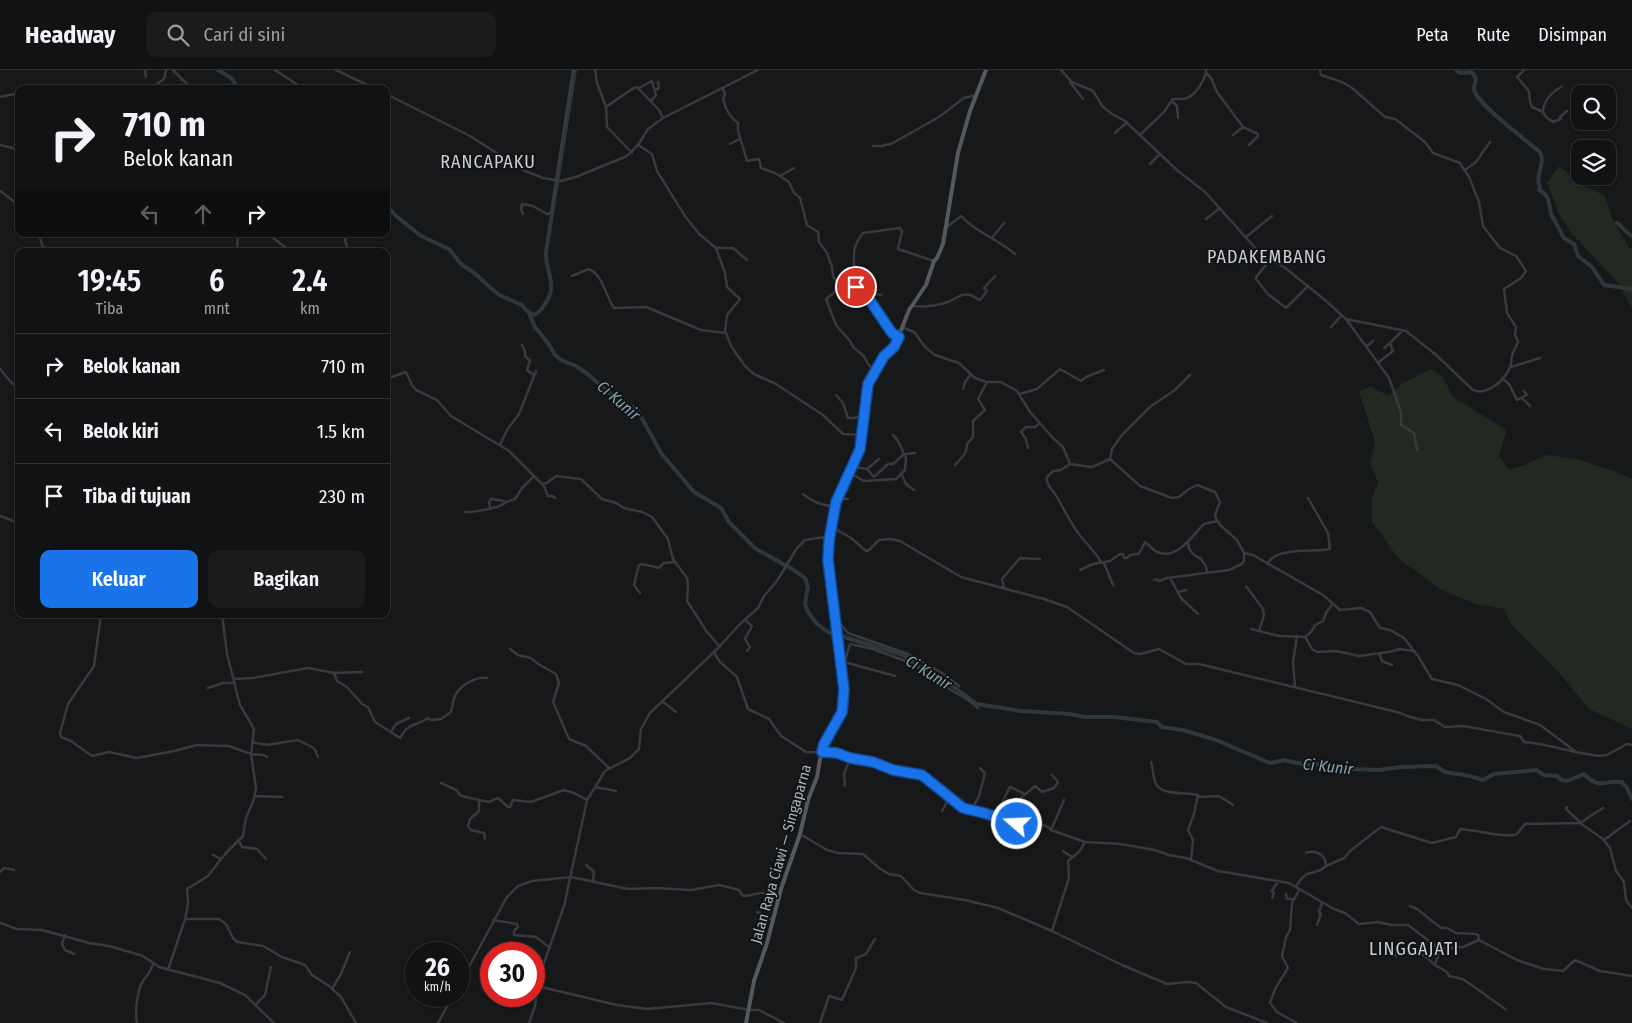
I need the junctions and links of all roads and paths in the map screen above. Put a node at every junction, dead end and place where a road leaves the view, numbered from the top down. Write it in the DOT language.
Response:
graph roads {
  1 [pos="145,70"];
  2 [pos="166,70"];
  3 [pos="173,70"];
  4 [pos="275,70"];
  5 [pos="336,70"];
  6 [pos="573,70"];
  7 [pos="595,70"];
  8 [pos="758,70"];
  9 [pos="986,70"];
  10 [pos="1061,70"];
  11 [pos="1320,70"];
  12 [pos="1524,70"];
  13 [pos="1206,71"];
  14 [pos="146,77"];
  15 [pos="1068,80"];
  16 [pos="658,82"];
  17 [pos="156,84"];
  18 [pos="188,85"];
  19 [pos="298,85"];
  20 [pos="368,85"];
  21 [pos="1561,87"];
  22 [pos="639,88"];
  23 [pos="723,89"];
  24 [pos="656,90"];
  25 [pos="14,94"];
  26 [pos="976,95"];
  27 [pos="390,96"];
  28 [pos="0,97"];
  29 [pos="1083,99"];
  30 [pos="650,101"];
  31 [pos="1172,101"];
  32 [pos="606,107"];
  33 [pos="1567,111"];
  34 [pos="1543,112"];
  35 [pos="662,118"];
  36 [pos="1178,118"];
  37 [pos="1127,122"];
  38 [pos="1243,126"];
  39 [pos="1115,133"];
  40 [pos="1140,134"];
  41 [pos="1233,135"];
  42 [pos="740,139"];
  43 [pos="1490,142"];
  44 [pos="730,144"];
  45 [pos="0,145"];
  46 [pos="638,145"];
  47 [pos="1249,145"];
  48 [pos="872,146"];
  49 [pos="15,150"];
  50 [pos="632,152"];
  51 [pos="1160,154"];
  52 [pos="1150,164"];
  53 [pos="794,168"];
  54 [pos="1464,170"];
  55 [pos="780,176"];
  56 [pos="557,181"];
  57 [pos="0,191"];
  58 [pos="15,202"];
  59 [pos="1220,208"];
  60 [pos="524,214"];
  61 [pos="1272,216"];
  62 [pos="1206,219"];
  63 [pos="1004,223"];
  64 [pos="947,227"];
  65 [pos="272,237"];
  66 [pos="1246,237"];
  67 [pos="992,238"];
  68 [pos="286,248"];
  69 [pos="716,248"];
  70 [pos="1015,254"];
  71 [pos="747,260"];
  72 [pos="1270,260"];
  73 [pos="934,261"];
  74 [pos="572,276"];
  75 [pos="995,276"];
  76 [pos="853,278"];
  77 [pos="836,282"];
  78 [pos="1308,286"];
  79 [pos="881,295"];
  80 [pos="869,299"];
  81 [pos="911,306"];
  82 [pos="1342,315"];
  83 [pos="1346,319"];
  84 [pos="1330,327"];
  85 [pos="902,328"];
  86 [pos="1403,330"];
  87 [pos="726,333"];
  88 [pos="899,337"];
  89 [pos="1373,341"];
  90 [pos="1390,343"];
  91 [pos="522,345"];
  92 [pos="1367,346"];
  93 [pos="1384,348"];
  94 [pos="1540,358"];
  95 [pos="1379,362"];
  96 [pos="1510,367"];
  97 [pos="0,369"];
  98 [pos="1104,370"];
  99 [pos="536,371"];
  100 [pos="875,371"];
  101 [pos="972,374"];
  102 [pos="534,375"];
  103 [pos="1190,375"];
  104 [pos="390,378"];
  105 [pos="1502,378"];
  106 [pos="987,382"];
  107 [pos="15,385"];
  108 [pos="964,389"];
  109 [pos="1524,391"];
  110 [pos="1020,394"];
  111 [pos="836,395"];
  112 [pos="1522,398"];
  113 [pos="1530,406"];
  114 [pos="864,415"];
  115 [pos="1040,423"];
  116 [pos="861,435"];
  117 [pos="893,435"];
  118 [pos="500,445"];
  119 [pos="1028,448"];
  120 [pos="1417,450"];
  121 [pos="915,453"];
  122 [pos="904,454"];
  123 [pos="879,459"];
  124 [pos="1110,459"];
  125 [pos="1070,464"];
  126 [pos="955,465"];
  127 [pos="853,467"];
  128 [pos="867,468"];
  129 [pos="850,474"];
  130 [pos="901,474"];
  131 [pos="534,476"];
  132 [pos="543,484"];
  133 [pos="914,490"];
  134 [pos="804,494"];
  135 [pos="555,498"];
  136 [pos="837,498"];
  137 [pos="1308,498"];
  138 [pos="848,499"];
  139 [pos="505,502"];
  140 [pos="835,506"];
  141 [pos="490,508"];
  142 [pos="465,512"];
  143 [pos="0,516"];
  144 [pos="1218,521"];
  145 [pos="15,522"];
  146 [pos="831,528"];
  147 [pos="1188,543"];
  148 [pos="1244,553"];
  149 [pos="1040,559"];
  150 [pos="674,562"];
  151 [pos="1102,563"];
  152 [pos="1267,564"];
  153 [pos="1080,570"];
  154 [pos="1207,573"];
  155 [pos="1170,578"];
  156 [pos="1154,580"];
  157 [pos="1114,585"];
  158 [pos="1246,586"];
  159 [pos="1004,588"];
  160 [pos="1186,590"];
  161 [pos="1178,592"];
  162 [pos="640,593"];
  163 [pos="1333,604"];
  164 [pos="1198,614"];
  165 [pos="100,618"];
  166 [pos="222,618"];
  167 [pos="745,620"];
  168 [pos="836,623"];
  169 [pos="1251,629"];
  170 [pos="1259,631"];
  171 [pos="1297,636"];
  172 [pos="1305,637"];
  173 [pos="720,647"];
  174 [pos="1411,647"];
  175 [pos="510,649"];
  176 [pos="1406,650"];
  177 [pos="747,651"];
  178 [pos="714,652"];
  179 [pos="1415,652"];
  180 [pos="1379,654"];
  181 [pos="842,663"];
  182 [pos="1392,665"];
  183 [pos="362,672"];
  184 [pos="334,673"];
  185 [pos="895,676"];
  186 [pos="487,678"];
  187 [pos="234,679"];
  188 [pos="235,683"];
  189 [pos="959,686"];
  190 [pos="1294,687"];
  191 [pos="208,688"];
  192 [pos="662,701"];
  193 [pos="978,708"];
  194 [pos="676,712"];
  195 [pos="409,718"];
  196 [pos="391,732"];
  197 [pos="252,742"];
  198 [pos="1632,745"];
  199 [pos="1575,751"];
  200 [pos="822,752"];
  201 [pos="251,754"];
  202 [pos="267,757"];
  203 [pos="318,757"];
  204 [pos="850,758"];
  205 [pos="1151,762"];
  206 [pos="609,768"];
  207 [pos="980,768"];
  208 [pos="1052,776"];
  209 [pos="441,783"];
  210 [pos="845,786"];
  211 [pos="595,787"];
  212 [pos="616,791"];
  213 [pos="1025,794"];
  214 [pos="255,796"];
  215 [pos="282,797"];
  216 [pos="1198,797"];
  217 [pos="949,798"];
  218 [pos="587,800"];
  219 [pos="1064,800"];
  220 [pos="480,801"];
  221 [pos="1233,805"];
  222 [pos="1567,807"];
  223 [pos="1604,808"];
  224 [pos="972,809"];
  225 [pos="942,811"];
  226 [pos="995,816"];
  227 [pos="1630,821"];
  228 [pos="1581,823"];
  229 [pos="1017,824"];
  230 [pos="1051,830"];
  231 [pos="800,834"];
  232 [pos="485,839"];
  233 [pos="1604,840"];
  234 [pos="239,841"];
  235 [pos="1085,842"];
  236 [pos="1063,851"];
  237 [pos="1306,853"];
  238 [pos="213,855"];
  239 [pos="1072,857"];
  240 [pos="221,859"];
  241 [pos="266,859"];
  242 [pos="1191,860"];
  243 [pos="586,865"];
  244 [pos="1326,866"];
  245 [pos="14,870"];
  246 [pos="0,872"];
  247 [pos="571,877"];
  248 [pos="1278,881"];
  249 [pos="592,882"];
  250 [pos="1296,886"];
  251 [pos="1299,889"];
  252 [pos="1286,894"];
  253 [pos="766,897"];
  254 [pos="1272,898"];
  255 [pos="1293,899"];
  256 [pos="1322,903"];
  257 [pos="1410,906"];
  258 [pos="1632,908"];
  259 [pos="757,912"];
  260 [pos="185,919"];
  261 [pos="493,920"];
  262 [pos="774,920"];
  263 [pos="0,923"];
  264 [pos="1317,925"];
  265 [pos="1052,931"];
  266 [pos="65,935"];
  267 [pos="875,939"];
  268 [pos="1479,940"];
  269 [pos="550,948"];
  270 [pos="1440,949"];
  271 [pos="1385,950"];
  272 [pos="350,952"];
  273 [pos="74,954"];
  274 [pos="545,963"];
  275 [pos="153,964"];
  276 [pos="470,964"];
  277 [pos="1435,965"];
  278 [pos="271,967"];
  279 [pos="168,970"];
  280 [pos="1632,976"];
  281 [pos="545,988"];
  282 [pos="332,989"];
  283 [pos="255,1005"];
  284 [pos="447,1007"];
  285 [pos="535,1007"];
  286 [pos="1505,1009"];
  287 [pos="749,1010"];
  288 [pos="137,1023"];
  289 [pos="274,1023"];
  290 [pos="356,1023"];
  291 [pos="438,1023"];
  292 [pos="529,1023"];
  293 [pos="746,1023"];
  294 [pos="784,1023"];
  295 [pos="820,1023"];
  296 [pos="1267,1023"];
  297 [pos="1297,1023"];
  1 -- 14 [label="street"];
  2 -- 17 [label="street"];
  3 -- 18 [label="street"];
  4 -- 19 [label="street"];
  5 -- 20 [label="street"];
  6 -- 56 [label="street"];
  7 -- 32 [label="street"];
  8 -- 23 [label="street"];
  9 -- 26 [label="main road, Jalan Raya Ciawi — Singaparna"];
  10 -- 15 [label="street"];
  11 -- 54 [label="street"];
  12 -- 34 [label="street"];
  13 -- 31 [label="street"];
  13 -- 38 [label="street"];
  15 -- 29 [label="street"];
  15 -- 37 [label="street"];
  16 -- 24 [label="street"];
  21 -- 34 [label="street"];
  22 -- 24 [label="street"];
  22 -- 30 [label="street"];
  22 -- 32 [label="street"];
  23 -- 35 [label="street"];
  23 -- 42 [label="street"];
  24 -- 30 [label="street"];
  25 -- 28 [label="street"];
  26 -- 48 [label="street"];
  26 -- 64 [label="main road, Jalan Raya Ciawi — Singaparna"];
  27 -- 56 [label="street"];
  30 -- 35 [label="street"];
  31 -- 36 [label="street"];
  31 -- 40 [label="street"];
  32 -- 50 [label="street"];
  33 -- 34 [label="street"];
  35 -- 46 [label="street"];
  37 -- 39 [label="street"];
  37 -- 40 [label="street"];
  38 -- 41 [label="street"];
  38 -- 47 [label="street"];
  40 -- 51 [label="street"];
  42 -- 44 [label="street"];
  42 -- 55 [label="street"];
  43 -- 54 [label="street"];
  45 -- 49 [label="street"];
  46 -- 50 [label="street"];
  46 -- 69 [label="street"];
  50 -- 56 [label="street"];
  51 -- 52 [label="street"];
  51 -- 59 [label="street"];
  53 -- 55 [label="street"];
  54 -- 96 [label="street"];
  55 -- 77 [label="street"];
  56 -- 60 [label="street"];
  57 -- 58 [label="street"];
  59 -- 62 [label="street"];
  59 -- 66 [label="street"];
  61 -- 66 [label="street"];
  63 -- 67 [label="street"];
  64 -- 67 [label="street"];
  64 -- 73 [label="main road, Jalan Raya Ciawi — Singaparna"];
  65 -- 68 [label="street"];
  66 -- 72 [label="street"];
  67 -- 70 [label="street"];
  69 -- 71 [label="street"];
  69 -- 87 [label="street"];
  72 -- 78 [label="street"];
  72 -- 78 [label="street"];
  73 -- 76 [label="street"];
  73 -- 81 [label="main road, Jalan Raya Ciawi — Singaparna"];
  74 -- 87 [label="street"];
  75 -- 81 [label="street"];
  76 -- 77 [label="street"];
  76 -- 80 [label="street"];
  77 -- 100 [label="street"];
  78 -- 82 [label="street"];
  79 -- 80 [label="street"];
  80 -- 88 [label="street"];
  81 -- 85 [label="main road, Jalan Raya Ciawi — Singaparna"];
  82 -- 83 [label="street"];
  82 -- 84 [label="street"];
  83 -- 86 [label="street"];
  83 -- 92 [label="street"];
  85 -- 88 [label="main road, Jalan Raya Ciawi — Singaparna"];
  85 -- 101 [label="street"];
  86 -- 90 [label="street"];
  86 -- 105 [label="street"];
  87 -- 116 [label="street"];
  88 -- 100 [label="main road, Jalan Raya Ciawi — Singaparna"];
  89 -- 92 [label="street"];
  90 -- 93 [label="street"];
  90 -- 95 [label="street"];
  91 -- 102 [label="street"];
  92 -- 95 [label="street"];
  94 -- 96 [label="street"];
  95 -- 120 [label="street"];
  96 -- 105 [label="street"];
  97 -- 107 [label="street"];
  98 -- 110 [label="street"];
  99 -- 102 [label="street"];
  100 -- 114 [label="main road, Jalan Raya Ciawi — Singaparna"];
  101 -- 106 [label="street"];
  101 -- 108 [label="street"];
  102 -- 118 [label="street"];
  103 -- 124 [label="street"];
  104 -- 118 [label="street"];
  105 -- 112 [label="street"];
  106 -- 110 [label="street"];
  106 -- 126 [label="street"];
  109 -- 112 [label="street"];
  110 -- 115 [label="street"];
  111 -- 114 [label="street"];
  112 -- 113 [label="street"];
  114 -- 116 [label="main road, Jalan Raya Ciawi — Singaparna"];
  115 -- 119 [label="street"];
  115 -- 125 [label="street"];
  116 -- 127 [label="main road, Jalan Raya Ciawi — Singaparna"];
  117 -- 122 [label="street"];
  118 -- 131 [label="street"];
  121 -- 122 [label="street"];
  122 -- 128 [label="street"];
  122 -- 130 [label="street"];
  123 -- 128 [label="street"];
  124 -- 125 [label="street"];
  124 -- 144 [label="street"];
  125 -- 151 [label="street"];
  127 -- 128 [label="street"];
  127 -- 129 [label="main road, Jalan Raya Ciawi — Singaparna"];
  129 -- 130 [label="street"];
  129 -- 136 [label="main road, Jalan Raya Ciawi — Singaparna"];
  130 -- 133 [label="street"];
  131 -- 132 [label="street"];
  131 -- 139 [label="street"];
  132 -- 135 [label="street"];
  132 -- 150 [label="street"];
  134 -- 140 [label="street"];
  136 -- 138 [label="street"];
  136 -- 140 [label="main road, Jalan Raya Ciawi — Singaparna"];
  137 -- 152 [label="street"];
  139 -- 141 [label="street"];
  139 -- 141 [label="street"];
  140 -- 146 [label="main road, Jalan Raya Ciawi — Singaparna"];
  141 -- 142 [label="street"];
  143 -- 145 [label="street"];
  144 -- 147 [label="street"];
  144 -- 148 [label="street"];
  146 -- 159 [label="street"];
  146 -- 167 [label="street"];
  146 -- 168 [label="main road, Jalan Raya Ciawi — Singaparna"];
  147 -- 151 [label="street"];
  147 -- 154 [label="street"];
  148 -- 152 [label="street"];
  148 -- 154 [label="street"];
  149 -- 159 [label="street"];
  150 -- 162 [label="street"];
  150 -- 173 [label="street"];
  151 -- 153 [label="street"];
  151 -- 157 [label="street"];
  152 -- 163 [label="street"];
  154 -- 155 [label="street"];
  155 -- 156 [label="street"];
  155 -- 161 [label="street"];
  158 -- 170 [label="street"];
  159 -- 190 [label="street"];
  160 -- 161 [label="street"];
  161 -- 164 [label="street"];
  163 -- 172 [label="street"];
  163 -- 174 [label="street"];
  165 -- 201 [label="street"];
  166 -- 187 [label="street"];
  167 -- 173 [label="street"];
  167 -- 177 [label="street"];
  168 -- 181 [label="main road, Jalan Raya Ciawi — Singaparna"];
  168 -- 189 [label="street"];
  169 -- 170 [label="street"];
  170 -- 171 [label="street"];
  171 -- 172 [label="street"];
  171 -- 190 [label="street"];
  172 -- 180 [label="street"];
  173 -- 178 [label="street"];
  174 -- 176 [label="street"];
  174 -- 179 [label="street"];
  175 -- 206 [label="street"];
  176 -- 179 [label="street"];
  176 -- 180 [label="street"];
  178 -- 192 [label="street"];
  178 -- 200 [label="street"];
  179 -- 199 [label="street"];
  180 -- 182 [label="street"];
  181 -- 185 [label="street"];
  181 -- 193 [label="street"];
  181 -- 200 [label="main road, Jalan Raya Ciawi — Singaparna"];
  183 -- 184 [label="street"];
  184 -- 187 [label="street"];
  184 -- 196 [label="street"];
  186 -- 196 [label="street"];
  187 -- 188 [label="street"];
  188 -- 191 [label="street"];
  188 -- 197 [label="street"];
  190 -- 199 [label="street"];
  192 -- 194 [label="street"];
  192 -- 206 [label="street"];
  195 -- 196 [label="street"];
  197 -- 201 [label="street"];
  197 -- 203 [label="street"];
  198 -- 199 [label="street"];
  200 -- 204 [label="street"];
  200 -- 231 [label="main road, Jalan Raya Ciawi — Singaparna"];
  201 -- 202 [label="street"];
  201 -- 214 [label="street"];
  204 -- 210 [label="street"];
  204 -- 217 [label="street"];
  205 -- 216 [label="street"];
  206 -- 211 [label="street"];
  207 -- 224 [label="street"];
  208 -- 213 [label="street"];
  209 -- 220 [label="street"];
  211 -- 212 [label="street"];
  211 -- 218 [label="street"];
  213 -- 226 [label="street"];
  213 -- 229 [label="street"];
  214 -- 215 [label="street"];
  214 -- 234 [label="street"];
  216 -- 221 [label="street"];
  216 -- 242 [label="street"];
  217 -- 224 [label="street"];
  217 -- 225 [label="street"];
  218 -- 220 [label="street"];
  218 -- 247 [label="street"];
  219 -- 230 [label="street"];
  220 -- 232 [label="street"];
  222 -- 228 [label="street"];
  223 -- 228 [label="street"];
  224 -- 226 [label="street"];
  226 -- 229 [label="street"];
  227 -- 233 [label="street"];
  228 -- 233 [label="street"];
  228 -- 244 [label="street"];
  229 -- 230 [label="street"];
  230 -- 235 [label="street"];
  231 -- 262 [label="main road, Jalan Raya Ciawi — Singaparna"];
  231 -- 265 [label="street"];
  233 -- 258 [label="street"];
  234 -- 240 [label="street"];
  234 -- 241 [label="street"];
  235 -- 239 [label="street"];
  235 -- 242 [label="street"];
  236 -- 239 [label="street"];
  237 -- 244 [label="street"];
  238 -- 240 [label="street"];
  239 -- 265 [label="street"];
  240 -- 260 [label="street"];
  242 -- 248 [label="street"];
  243 -- 249 [label="street"];
  244 -- 250 [label="street"];
  245 -- 246 [label="street"];
  247 -- 249 [label="street"];
  247 -- 261 [label="street"];
  247 -- 269 [label="street"];
  248 -- 250 [label="street"];
  248 -- 254 [label="street"];
  249 -- 253 [label="street"];
  250 -- 251 [label="street"];
  251 -- 255 [label="street"];
  251 -- 256 [label="street"];
  252 -- 255 [label="street"];
  255 -- 297 [label="street"];
  256 -- 264 [label="street"];
  256 -- 270 [label="street"];
  257 -- 268 [label="street"];
  259 -- 262 [label="street"];
  260 -- 279 [label="street"];
  260 -- 282 [label="street"];
  261 -- 269 [label="street"];
  261 -- 276 [label="street"];
  262 -- 287 [label="main road, Jalan Raya Ciawi — Singaparna"];
  263 -- 266 [label="street"];
  265 -- 296 [label="street"];
  266 -- 273 [label="street"];
  266 -- 275 [label="street"];
  267 -- 295 [label="street"];
  268 -- 270 [label="street"];
  268 -- 280 [label="street"];
  269 -- 274 [label="street"];
  270 -- 277 [label="street"];
  271 -- 277 [label="street"];
  272 -- 282 [label="street"];
  275 -- 279 [label="street"];
  275 -- 288 [label="street"];
  277 -- 286 [label="street"];
  278 -- 283 [label="street"];
  279 -- 283 [label="street"];
  281 -- 287 [label="street"];
  282 -- 290 [label="street"];
  283 -- 289 [label="street"];
  284 -- 291 [label="street"];
  285 -- 292 [label="street"];
  287 -- 293 [label="main road, Jalan Raya Ciawi — Singaparna"];
  287 -- 294 [label="street"];
}
